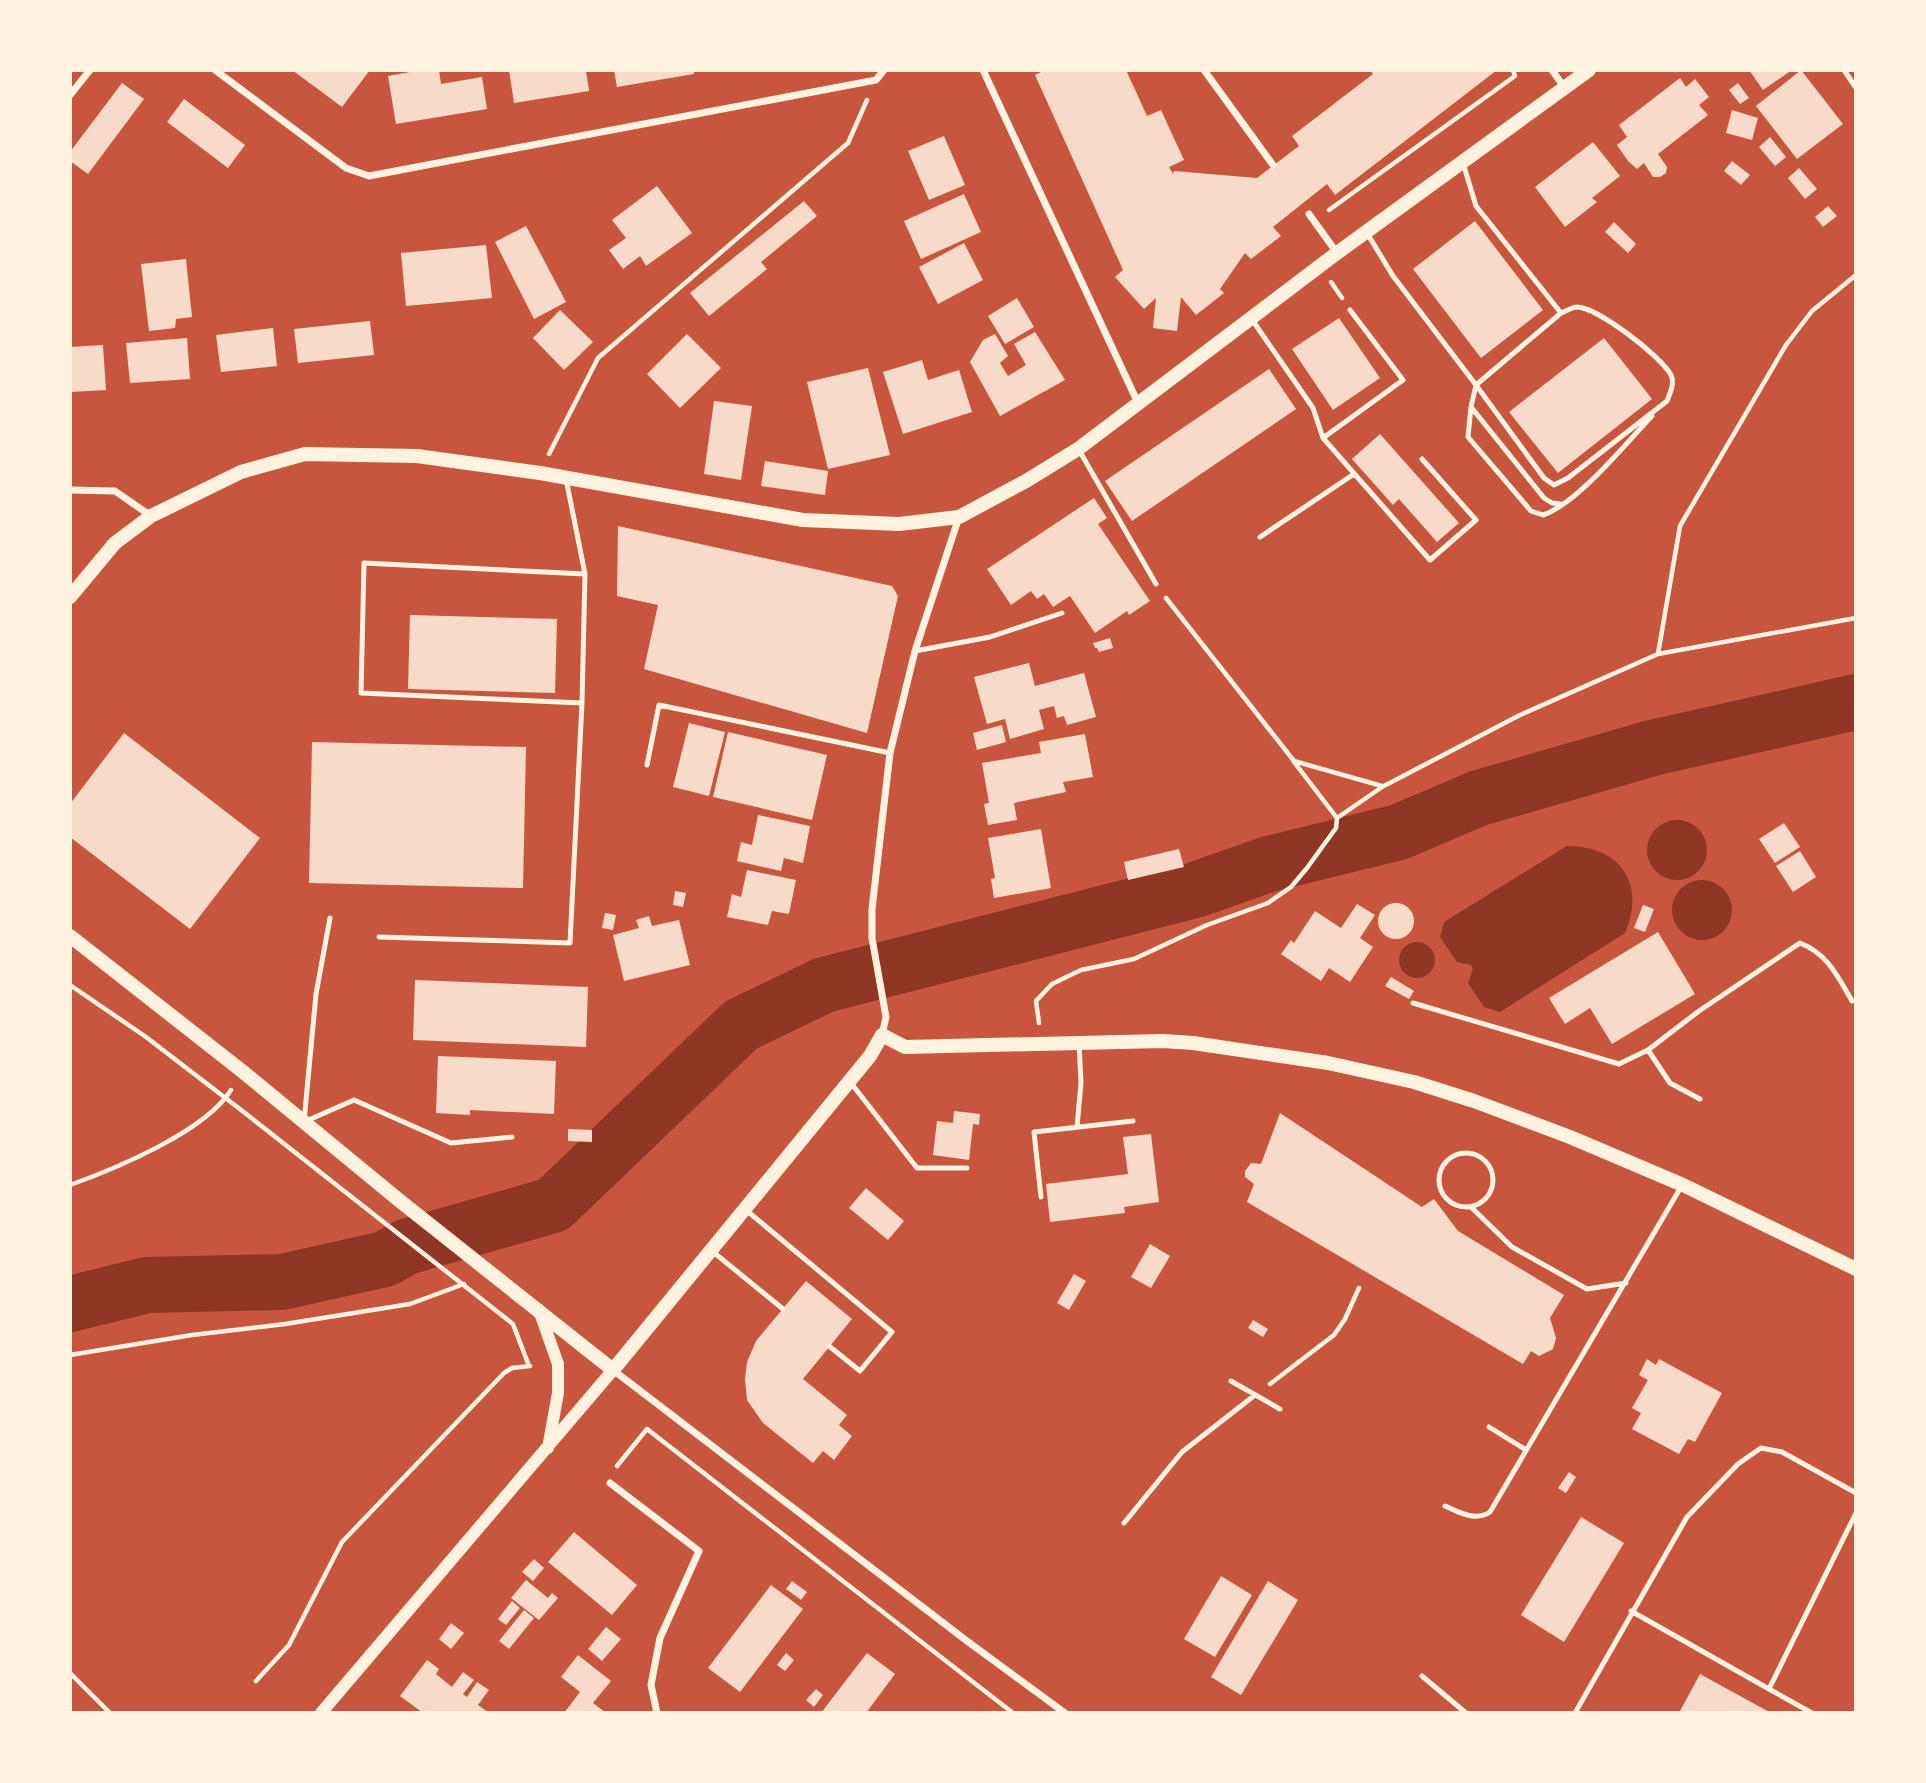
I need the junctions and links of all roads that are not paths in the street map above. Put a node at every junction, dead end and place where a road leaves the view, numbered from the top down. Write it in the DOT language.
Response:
graph roads {
  1 [pos="90,70"];
  2 [pos="215,70"];
  3 [pos="884,70"];
  4 [pos="983,70"];
  5 [pos="1204,70"];
  6 [pos="1552,70"];
  7 [pos="1589,70"];
  8 [pos="1844,70"];
  9 [pos="1564,87"];
  10 [pos="1856,88"];
  11 [pos="70,95"];
  12 [pos="1462,160"];
  13 [pos="1273,165"];
  14 [pos="1312,217"];
  15 [pos="1366,232"];
  16 [pos="1337,253"];
  17 [pos="1350,310"];
  18 [pos="1561,313"];
  19 [pos="1251,318"];
  20 [pos="1476,385"];
  21 [pos="1667,401"];
  22 [pos="1138,403"];
  23 [pos="1471,407"];
  24 [pos="1323,438"];
  25 [pos="1078,449"];
  26 [pos="1422,459"];
  27 [pos="1354,474"];
  28 [pos="566,479"];
  29 [pos="70,490"];
  30 [pos="1563,505"];
  31 [pos="152,516"];
  32 [pos="959,517"];
  33 [pos="1260,537"];
  34 [pos="585,575"];
  35 [pos="1156,584"];
  36 [pos="70,597"];
  37 [pos="1062,613"];
  38 [pos="915,650"];
  39 [pos="582,702"];
  40 [pos="890,753"];
  41 [pos="647,765"];
  42 [pos="330,918"];
  43 [pos="70,936"];
  44 [pos="379,937"];
  45 [pos="1852,1001"];
  46 [pos="1413,1003"];
  47 [pos="882,1035"];
  48 [pos="1079,1043"];
  49 [pos="1648,1050"];
  50 [pos="849,1081"];
  51 [pos="1700,1098"];
  52 [pos="1133,1121"];
  53 [pos="303,1122"];
  54 [pos="1077,1127"];
  55 [pos="512,1137"];
  56 [pos="967,1168"];
  57 [pos="1683,1185"];
  58 [pos="1041,1197"];
  59 [pos="1471,1207"];
  60 [pos="745,1209"];
  61 [pos="712,1250"];
  62 [pos="1856,1269"];
  63 [pos="1626,1283"];
  64 [pos="538,1309"];
  65 [pos="783,1309"];
  66 [pos="830,1346"];
  67 [pos="613,1370"];
  68 [pos="1231,1381"];
  69 [pos="1255,1395"];
  70 [pos="1280,1409"];
  71 [pos="1489,1427"];
  72 [pos="548,1448"];
  73 [pos="1525,1450"];
  74 [pos="610,1483"];
  75 [pos="1856,1493"];
  76 [pos="1445,1506"];
  77 [pos="1856,1513"];
  78 [pos="1124,1523"];
  79 [pos="1631,1611"];
  80 [pos="1422,1676"];
  81 [pos="1769,1689"];
  82 [pos="321,1713"];
  83 [pos="657,1713"];
  84 [pos="1065,1713"];
  85 [pos="1466,1713"];
  86 [pos="1575,1713"];
  87 [pos="1812,1713"];
  1 -- 11 [label="street"];
  2 -- 3 [label="street"];
  4 -- 22 [label="street"];
  5 -- 13 [label="street"];
  6 -- 9 [label="street"];
  7 -- 9 [label="main road"];
  8 -- 10 [label="lane"];
  9 -- 12 [label="main road"];
  12 -- 15 [label="main road"];
  12 -- 18 [label="lane"];
  14 -- 16 [label="street"];
  15 -- 16 [label="main road"];
  15 -- 20 [label="lane"];
  16 -- 19 [label="main road"];
  17 -- 24 [label="lane"];
  18 -- 20 [label="lane"];
  18 -- 21 [label="lane"];
  19 -- 22 [label="main road"];
  19 -- 24 [label="lane"];
  20 -- 21 [label="lane"];
  20 -- 23 [label="lane"];
  21 -- 30 [label="lane"];
  22 -- 25 [label="main road"];
  23 -- 30 [label="lane"];
  23 -- 30 [label="lane"];
  24 -- 27 [label="lane"];
  25 -- 32 [label="main road"];
  25 -- 35 [label="lane"];
  26 -- 27 [label="lane"];
  27 -- 33 [label="lane"];
  28 -- 31 [label="main road"];
  28 -- 32 [label="main road"];
  28 -- 34 [label="lane"];
  29 -- 31 [label="street"];
  31 -- 36 [label="main road"];
  32 -- 38 [label="street"];
  34 -- 39 [label="lane"];
  34 -- 39 [label="lane"];
  37 -- 38 [label="lane"];
  38 -- 40 [label="street"];
  39 -- 44 [label="lane"];
  40 -- 41 [label="lane"];
  40 -- 47 [label="street"];
  42 -- 53 [label="lane"];
  43 -- 53 [label="main road"];
  45 -- 49 [label="lane"];
  46 -- 49 [label="lane"];
  47 -- 48 [label="main road"];
  47 -- 50 [label="main road"];
  48 -- 54 [label="lane"];
  48 -- 57 [label="main road"];
  49 -- 51 [label="lane"];
  50 -- 56 [label="lane"];
  50 -- 60 [label="main road"];
  52 -- 54 [label="lane"];
  53 -- 55 [label="lane"];
  53 -- 64 [label="main road"];
  54 -- 58 [label="lane"];
  57 -- 62 [label="main road"];
  57 -- 63 [label="lane"];
  59 -- 59 [label="lane"];
  59 -- 63 [label="lane"];
  60 -- 61 [label="main road"];
  60 -- 66 [label="lane"];
  61 -- 65 [label="lane"];
  61 -- 67 [label="main road"];
  63 -- 73 [label="lane"];
  64 -- 67 [label="main road"];
  64 -- 72 [label="street"];
  67 -- 72 [label="street"];
  67 -- 84 [label="street"];
  68 -- 69 [label="lane"];
  69 -- 70 [label="lane"];
  69 -- 78 [label="lane"];
  71 -- 73 [label="lane"];
  72 -- 82 [label="street"];
  73 -- 76 [label="lane"];
  74 -- 83 [label="street"];
  75 -- 79 [label="lane"];
  77 -- 81 [label="lane"];
  79 -- 81 [label="lane"];
  79 -- 86 [label="lane"];
  80 -- 85 [label="lane"];
  81 -- 87 [label="lane"];
}
